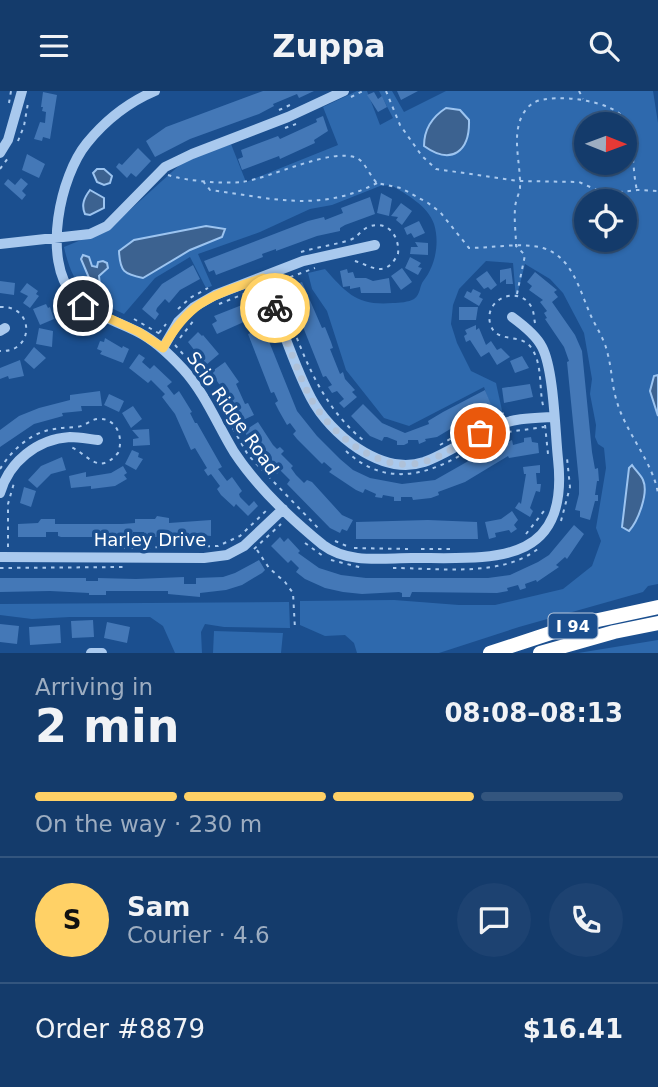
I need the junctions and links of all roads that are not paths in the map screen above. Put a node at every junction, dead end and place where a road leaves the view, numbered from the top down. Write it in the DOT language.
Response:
graph roads {
  1 [pos="22,91"];
  2 [pos="155,91"];
  3 [pos="344,95"];
  4 [pos="0,153"];
  5 [pos="56,238"];
  6 [pos="0,244"];
  7 [pos="375,245"];
  8 [pos="265,282"];
  9 [pos="512,317"];
  10 [pos="168,344"];
  11 [pos="545,415"];
  12 [pos="98,440"];
  13 [pos="0,493"];
  14 [pos="283,509"];
  15 [pos="0,557"];
  16 [pos="658,607"];
  17 [pos="658,623"];
  18 [pos="90,653"];
  19 [pos="102,653"];
  20 [pos="490,653"];
  21 [pos="540,653"];
  1 -- 4 [label="street"];
  2 -- 5 [label="street, Scio Ridge Road"];
  3 -- 5 [label="street"];
  5 -- 6 [label="street"];
  5 -- 10 [label="street, Scio Ridge Road"];
  7 -- 8 [label="street"];
  8 -- 10 [label="street"];
  8 -- 11 [label="street"];
  9 -- 11 [label="street, Scio Ridge Road"];
  10 -- 14 [label="street, Scio Ridge Road"];
  11 -- 14 [label="street, Scio Ridge Road"];
  12 -- 13 [label="street"];
  14 -- 15 [label="street, Harley Drive"];
  16 -- 20 [label="highway, I 94"];
  17 -- 21 [label="highway, I 94"];
  18 -- 19 [label="street"];
}
